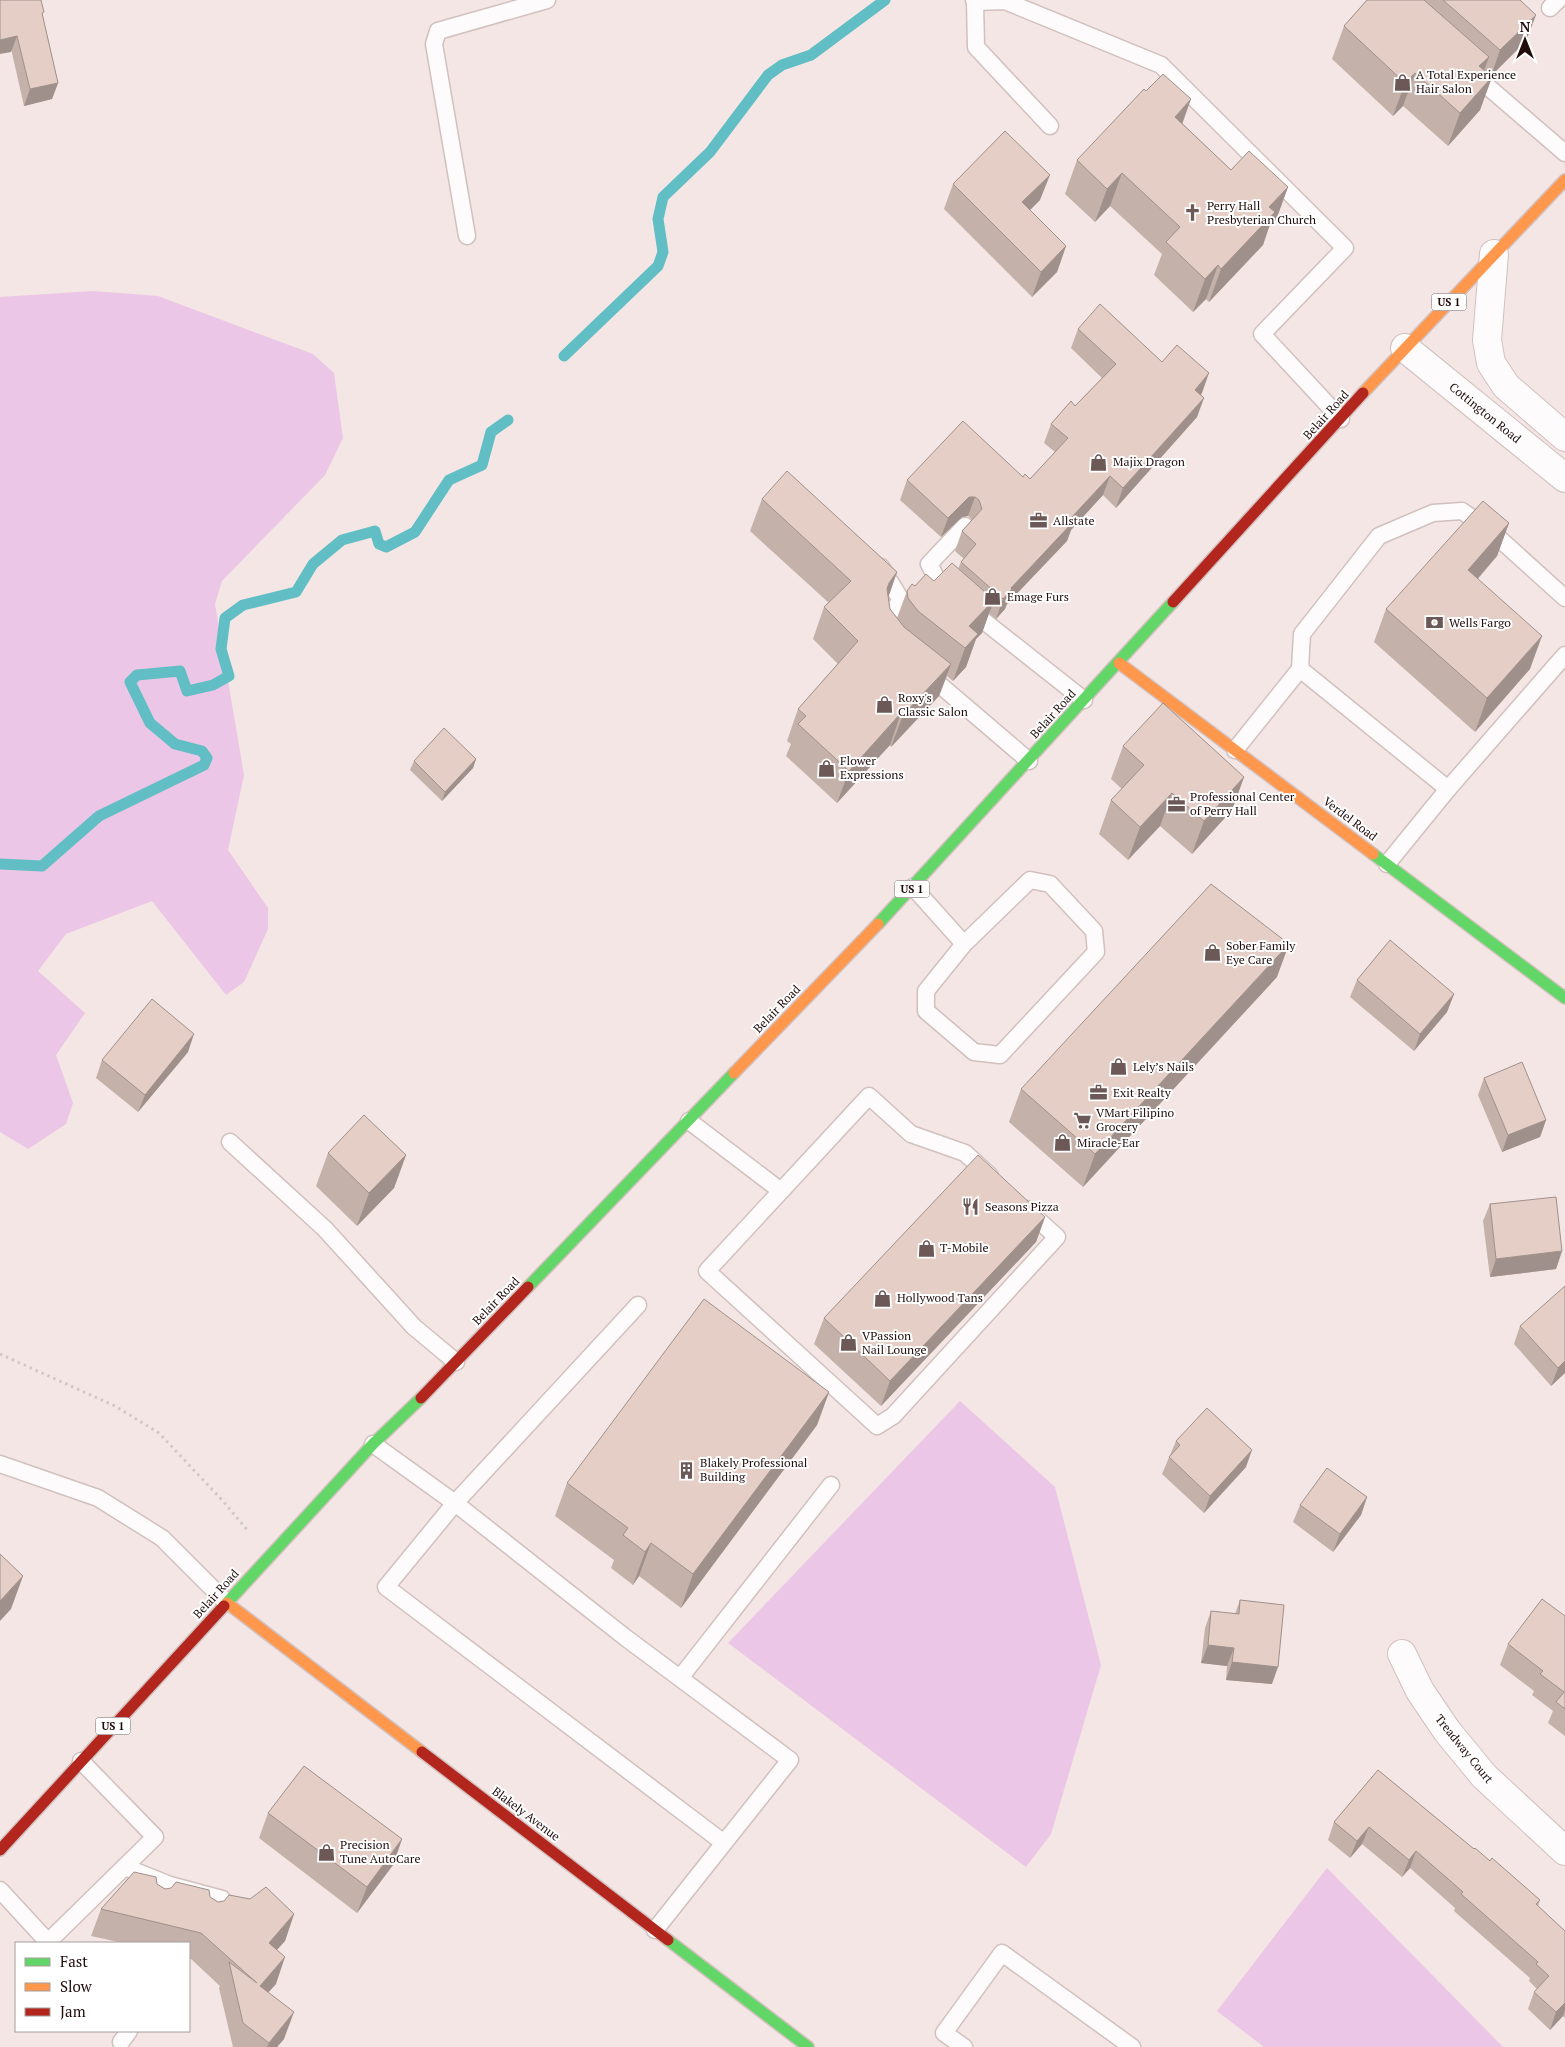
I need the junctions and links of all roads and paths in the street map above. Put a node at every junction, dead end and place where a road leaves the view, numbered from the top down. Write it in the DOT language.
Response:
graph roads {
  1 [pos="547,0"];
  2 [pos="975,1"];
  3 [pos="1462,64"];
  4 [pos="1050,126"];
  5 [pos="1565,153"];
  6 [pos="1565,180"];
  7 [pos="467,236"];
  8 [pos="1494,254"];
  9 [pos="1405,348"];
  10 [pos="1341,418"];
  11 [pos="1565,437"];
  12 [pos="1565,478"];
  13 [pos="965,526"];
  14 [pos="871,556"];
  15 [pos="1565,598"];
  16 [pos="895,646"];
  17 [pos="1565,655"];
  18 [pos="913,663"];
  19 [pos="1118,663"];
  20 [pos="1300,669"];
  21 [pos="1084,700"];
  22 [pos="1235,750"];
  23 [pos="1029,761"];
  24 [pos="1448,789"];
  25 [pos="1387,864"];
  26 [pos="913,888"];
  27 [pos="964,944"];
  28 [pos="1565,998"];
  29 [pos="689,1121"];
  30 [pos="230,1142"];
  31 [pos="1000,1185"];
  32 [pos="781,1192"];
  33 [pos="1014,1198"];
  34 [pos="638,1305"];
  35 [pos="0,1354"];
  36 [pos="456,1362"];
  37 [pos="373,1444"];
  38 [pos="0,1464"];
  39 [pos="831,1485"];
  40 [pos="455,1503"];
  41 [pos="269,1557"];
  42 [pos="227,1603"];
  43 [pos="1402,1654"];
  44 [pos="680,1678"];
  45 [pos="82,1761"];
  46 [pos="724,1843"];
  47 [pos="0,1850"];
  48 [pos="1565,1851"];
  49 [pos="125,1867"];
  50 [pos="170,1885"];
  51 [pos="0,1890"];
  52 [pos="161,1899"];
  53 [pos="209,1919"];
  54 [pos="655,1930"];
  55 [pos="48,1942"];
  56 [pos="50,1942"];
  57 [pos="786,2040"];
  58 [pos="808,2047"];
  59 [pos="964,2047"];
  60 [pos="1132,2047"];
  1 -- 7 [label="lane"];
  2 -- 4 [label="lane"];
  2 -- 10 [label="lane"];
  3 -- 5 [label="lane"];
  6 -- 8 [label="main road, Belair Road / US 1"];
  8 -- 9 [label="main road, Belair Road / US 1"];
  8 -- 11 [label="street"];
  9 -- 10 [label="main road, Belair Road / US 1"];
  9 -- 12 [label="street, Cottington Road"];
  10 -- 19 [label="main road, Belair Road / US 1"];
  13 -- 21 [label="lane"];
  14 -- 16 [label="lane"];
  15 -- 20 [label="lane"];
  17 -- 24 [label="lane"];
  18 -- 23 [label="lane"];
  19 -- 21 [label="main road, Belair Road / US 1"];
  19 -- 22 [label="main road, Verdel Road"];
  20 -- 22 [label="lane"];
  20 -- 24 [label="lane"];
  21 -- 23 [label="main road, Belair Road / US 1"];
  22 -- 25 [label="main road, Verdel Road"];
  23 -- 26 [label="main road, Belair Road / US 1"];
  24 -- 25 [label="lane"];
  25 -- 28 [label="main road, Verdel Road"];
  26 -- 27 [label="lane"];
  26 -- 29 [label="main road, Belair Road / US 1"];
  27 -- 27 [label="lane"];
  29 -- 32 [label="lane"];
  29 -- 36 [label="main road, Belair Road / US 1"];
  30 -- 36 [label="lane"];
  31 -- 32 [label="lane"];
  32 -- 33 [label="lane"];
  34 -- 40 [label="lane"];
  35 -- 41 [label="path"];
  36 -- 37 [label="main road, Belair Road / US 1"];
  37 -- 40 [label="lane"];
  37 -- 41 [label="main road, Belair Road / US 1"];
  38 -- 42 [label="lane"];
  39 -- 44 [label="lane"];
  40 -- 44 [label="lane"];
  40 -- 46 [label="lane"];
  41 -- 42 [label="main road, Belair Road / US 1"];
  42 -- 45 [label="main road, Belair Road / US 1"];
  42 -- 54 [label="main road, Blakely Avenue"];
  43 -- 48 [label="street, Treadway Court"];
  44 -- 46 [label="lane"];
  45 -- 47 [label="main road, Belair Road / US 1"];
  45 -- 49 [label="lane"];
  46 -- 54 [label="lane"];
  49 -- 50 [label="lane"];
  49 -- 56 [label="lane"];
  50 -- 52 [label="lane"];
  50 -- 53 [label="lane"];
  51 -- 55 [label="lane"];
  54 -- 57 [label="main road, Blakely Avenue"];
  57 -- 58 [label="main road, Blakely Avenue"];
  59 -- 60 [label="lane"];
}
